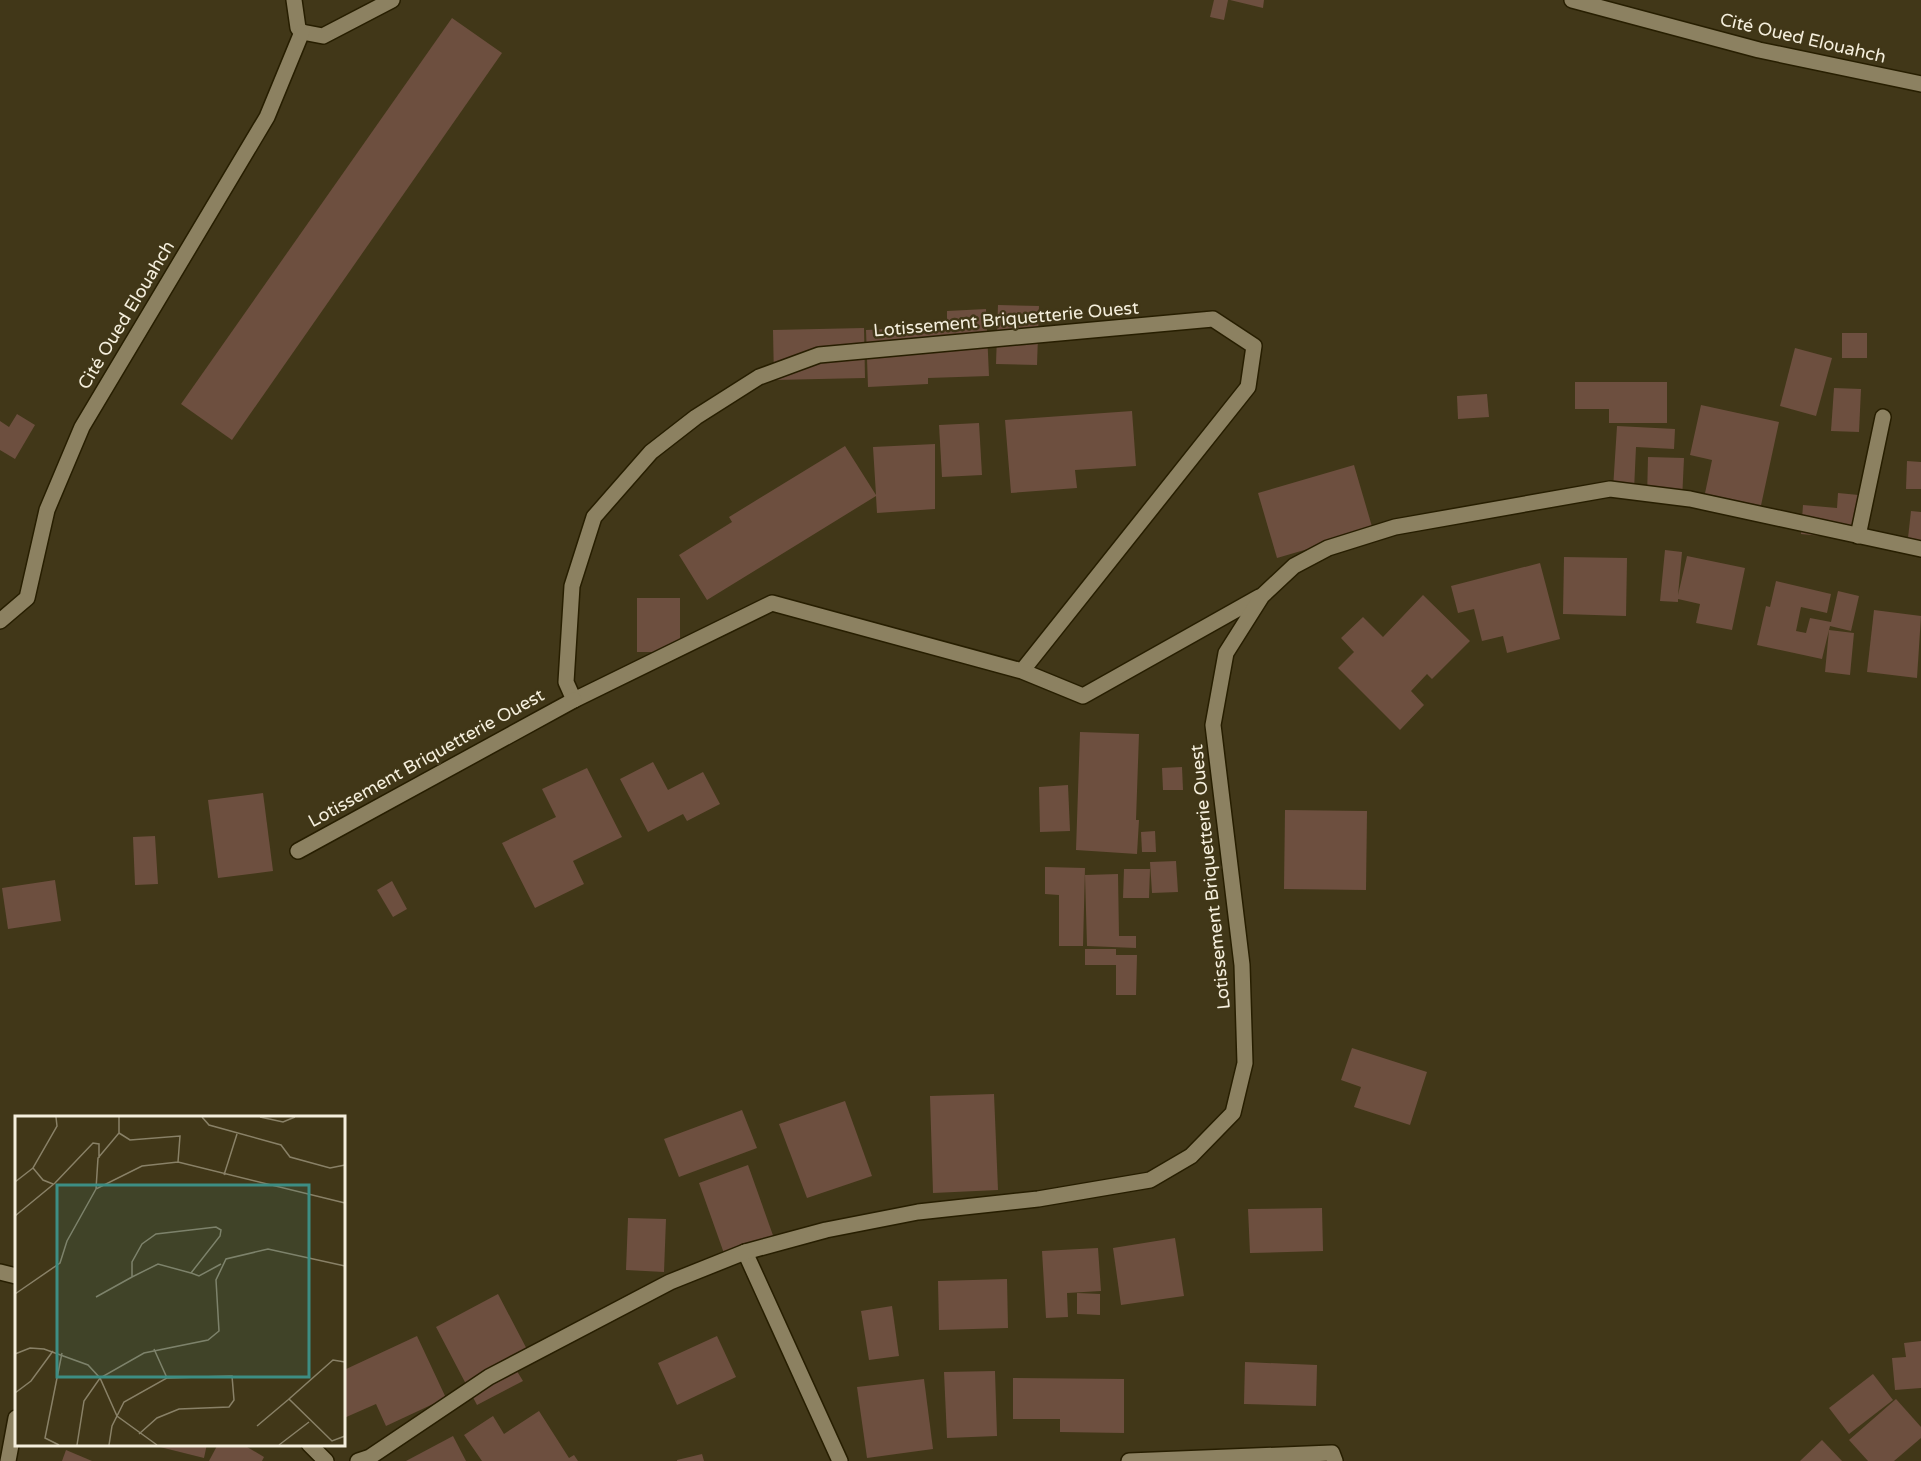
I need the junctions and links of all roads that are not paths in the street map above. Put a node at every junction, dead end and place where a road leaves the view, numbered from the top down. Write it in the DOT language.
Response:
graph roads {
  1 [pos="294,0"];
  2 [pos="392,0"];
  3 [pos="1572,0"];
  4 [pos="302,32"];
  5 [pos="1921,84"];
  6 [pos="1883,417"];
  7 [pos="1858,536"];
  8 [pos="1921,549"];
  9 [pos="1262,596"];
  10 [pos="0,621"];
  11 [pos="1022,671"];
  12 [pos="574,700"];
  13 [pos="298,851"];
  14 [pos="745,1252"];
  15 [pos="0,1272"];
  16 [pos="15,1276"];
  17 [pos="15,1423"];
  18 [pos="311,1446"];
  19 [pos="8,1461"];
  20 [pos="326,1461"];
  21 [pos="358,1461"];
  22 [pos="840,1461"];
  23 [pos="1130,1461"];
  24 [pos="1335,1461"];
  1 -- 4 [label="street"];
  2 -- 4 [label="street"];
  3 -- 5 [label="street, Cité Oued Elouahch"];
  4 -- 10 [label="street, Cité Oued Elouahch"];
  6 -- 7 [label="street"];
  7 -- 8 [label="street, Lotissement Briquetterie Ouest"];
  7 -- 9 [label="street, Lotissement Briquetterie Ouest"];
  9 -- 11 [label="street, Lotissement Briquetterie Ouest"];
  9 -- 14 [label="street, Lotissement Briquetterie Ouest"];
  11 -- 12 [label="street, Lotissement Briquetterie Ouest"];
  11 -- 12 [label="street, Lotissement Briquetterie Ouest"];
  12 -- 13 [label="street, Lotissement Briquetterie Ouest"];
  14 -- 21 [label="street, Lotissement Briquetterie Ouest"];
  14 -- 22 [label="street"];
  15 -- 16 [label="street"];
  17 -- 19 [label="street"];
  18 -- 20 [label="street"];
  23 -- 24 [label="street"];
}
